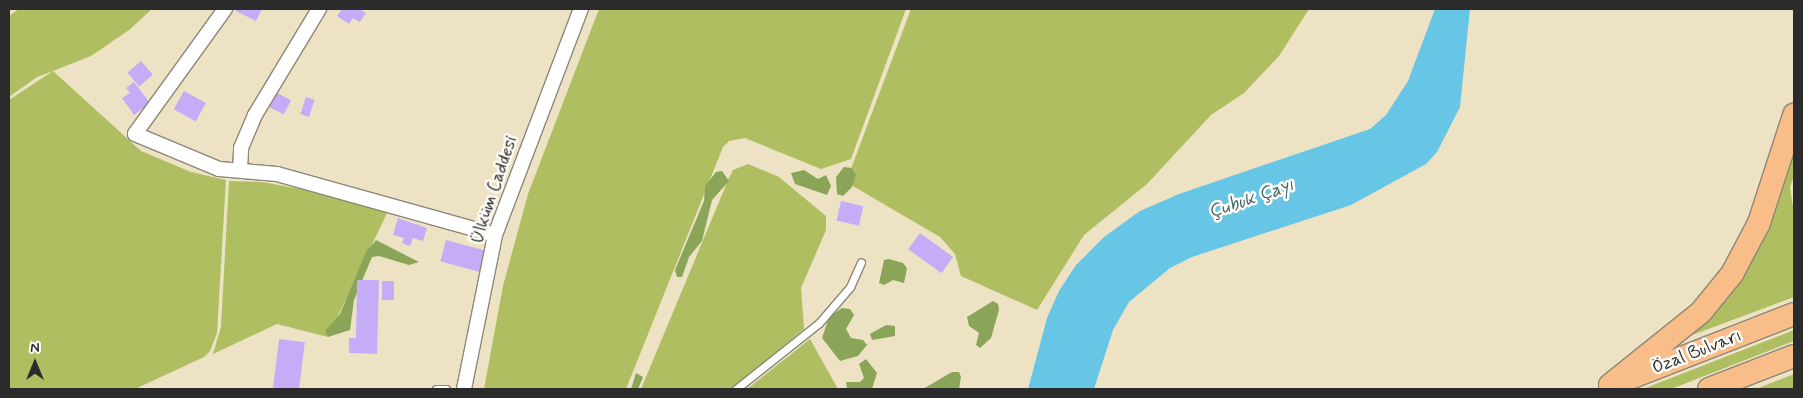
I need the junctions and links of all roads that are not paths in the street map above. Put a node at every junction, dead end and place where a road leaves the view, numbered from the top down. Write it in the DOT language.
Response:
graph roads {
  1 [pos="225,9"];
  2 [pos="319,9"];
  3 [pos="581,9"];
  4 [pos="1794,114"];
  5 [pos="240,170"];
  6 [pos="495,235"];
  7 [pos="861,262"];
  8 [pos="1794,314"];
  9 [pos="1794,356"];
  10 [pos="1605,387"];
  11 [pos="436,389"];
  12 [pos="446,389"];
  13 [pos="464,389"];
  14 [pos="736,389"];
  15 [pos="1709,389"];
  1 -- 5 [label="street"];
  2 -- 5 [label="street"];
  3 -- 6 [label="street, Ülküm Caddesi"];
  4 -- 10 [label="highway"];
  5 -- 6 [label="street"];
  6 -- 13 [label="street, Ülküm Caddesi"];
  7 -- 14 [label="lane"];
  8 -- 10 [label="highway, Özal Bulvarı"];
  9 -- 15 [label="highway"];
  11 -- 12 [label="lane"];
}
